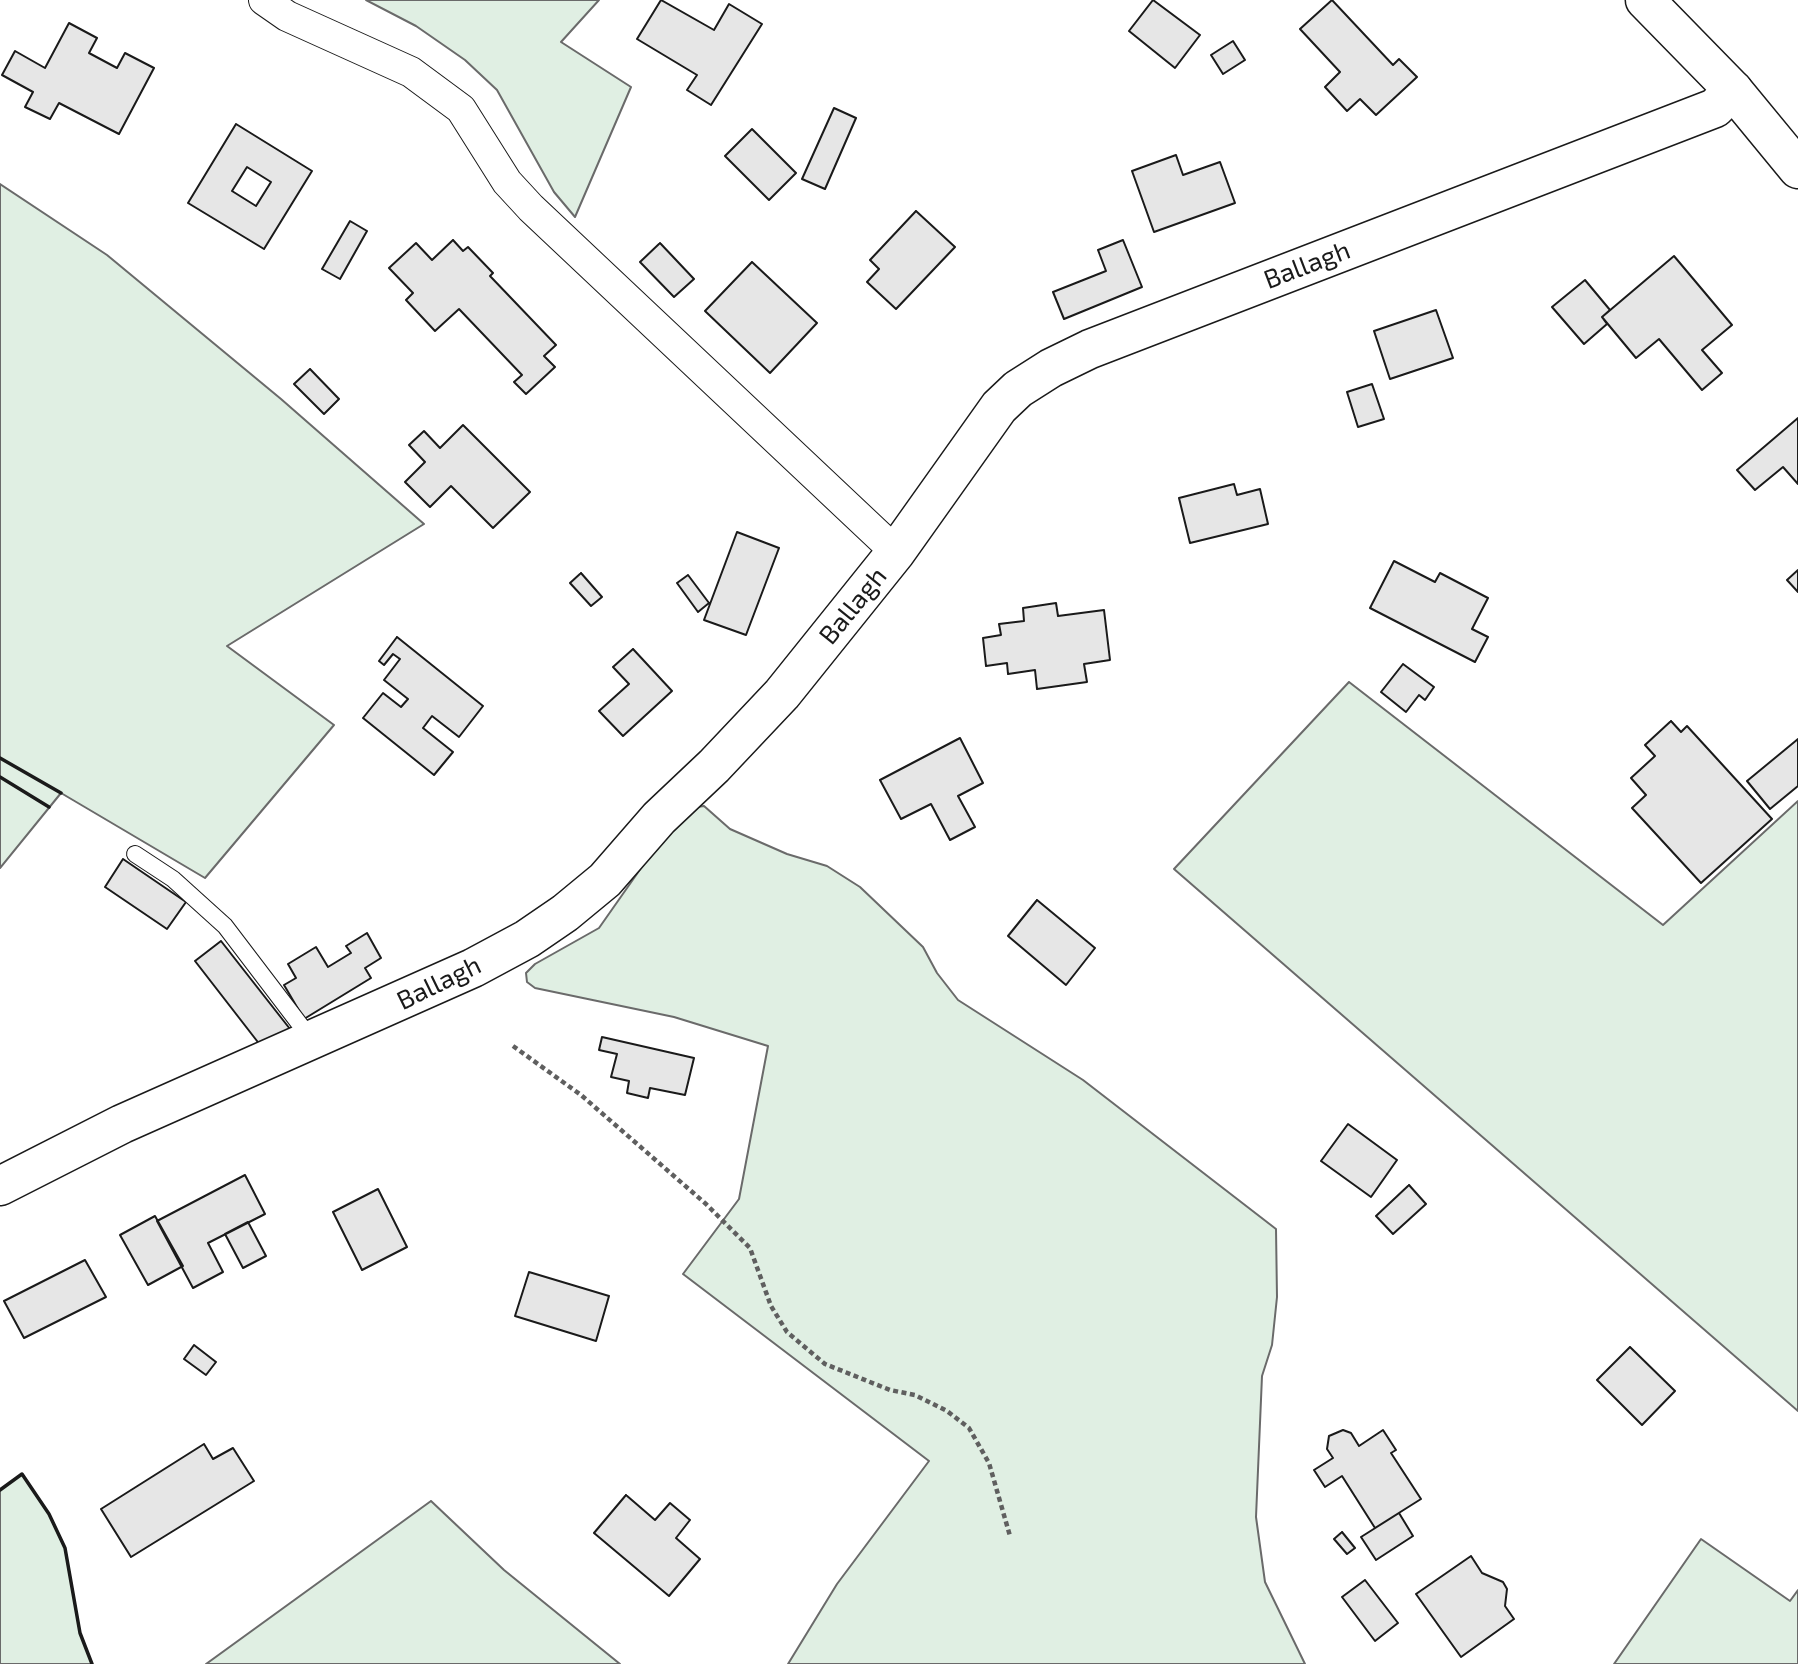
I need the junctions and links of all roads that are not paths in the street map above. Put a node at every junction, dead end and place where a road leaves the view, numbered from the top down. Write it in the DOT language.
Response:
graph roads {
  1 [pos="264,0"];
  2 [pos="1645,0"];
  3 [pos="1733,90"];
  4 [pos="1798,169"];
  5 [pos="896,552"];
  6 [pos="135,854"];
  7 [pos="313,1041"];
  8 [pos="0,1185"];
  1 -- 5 [label="street"];
  2 -- 3 [label="street"];
  3 -- 4 [label="street"];
  3 -- 5 [label="street, Ballagh"];
  5 -- 7 [label="street, Ballagh"];
  6 -- 7 [label="lane"];
  7 -- 8 [label="street, Ballagh"];
}
